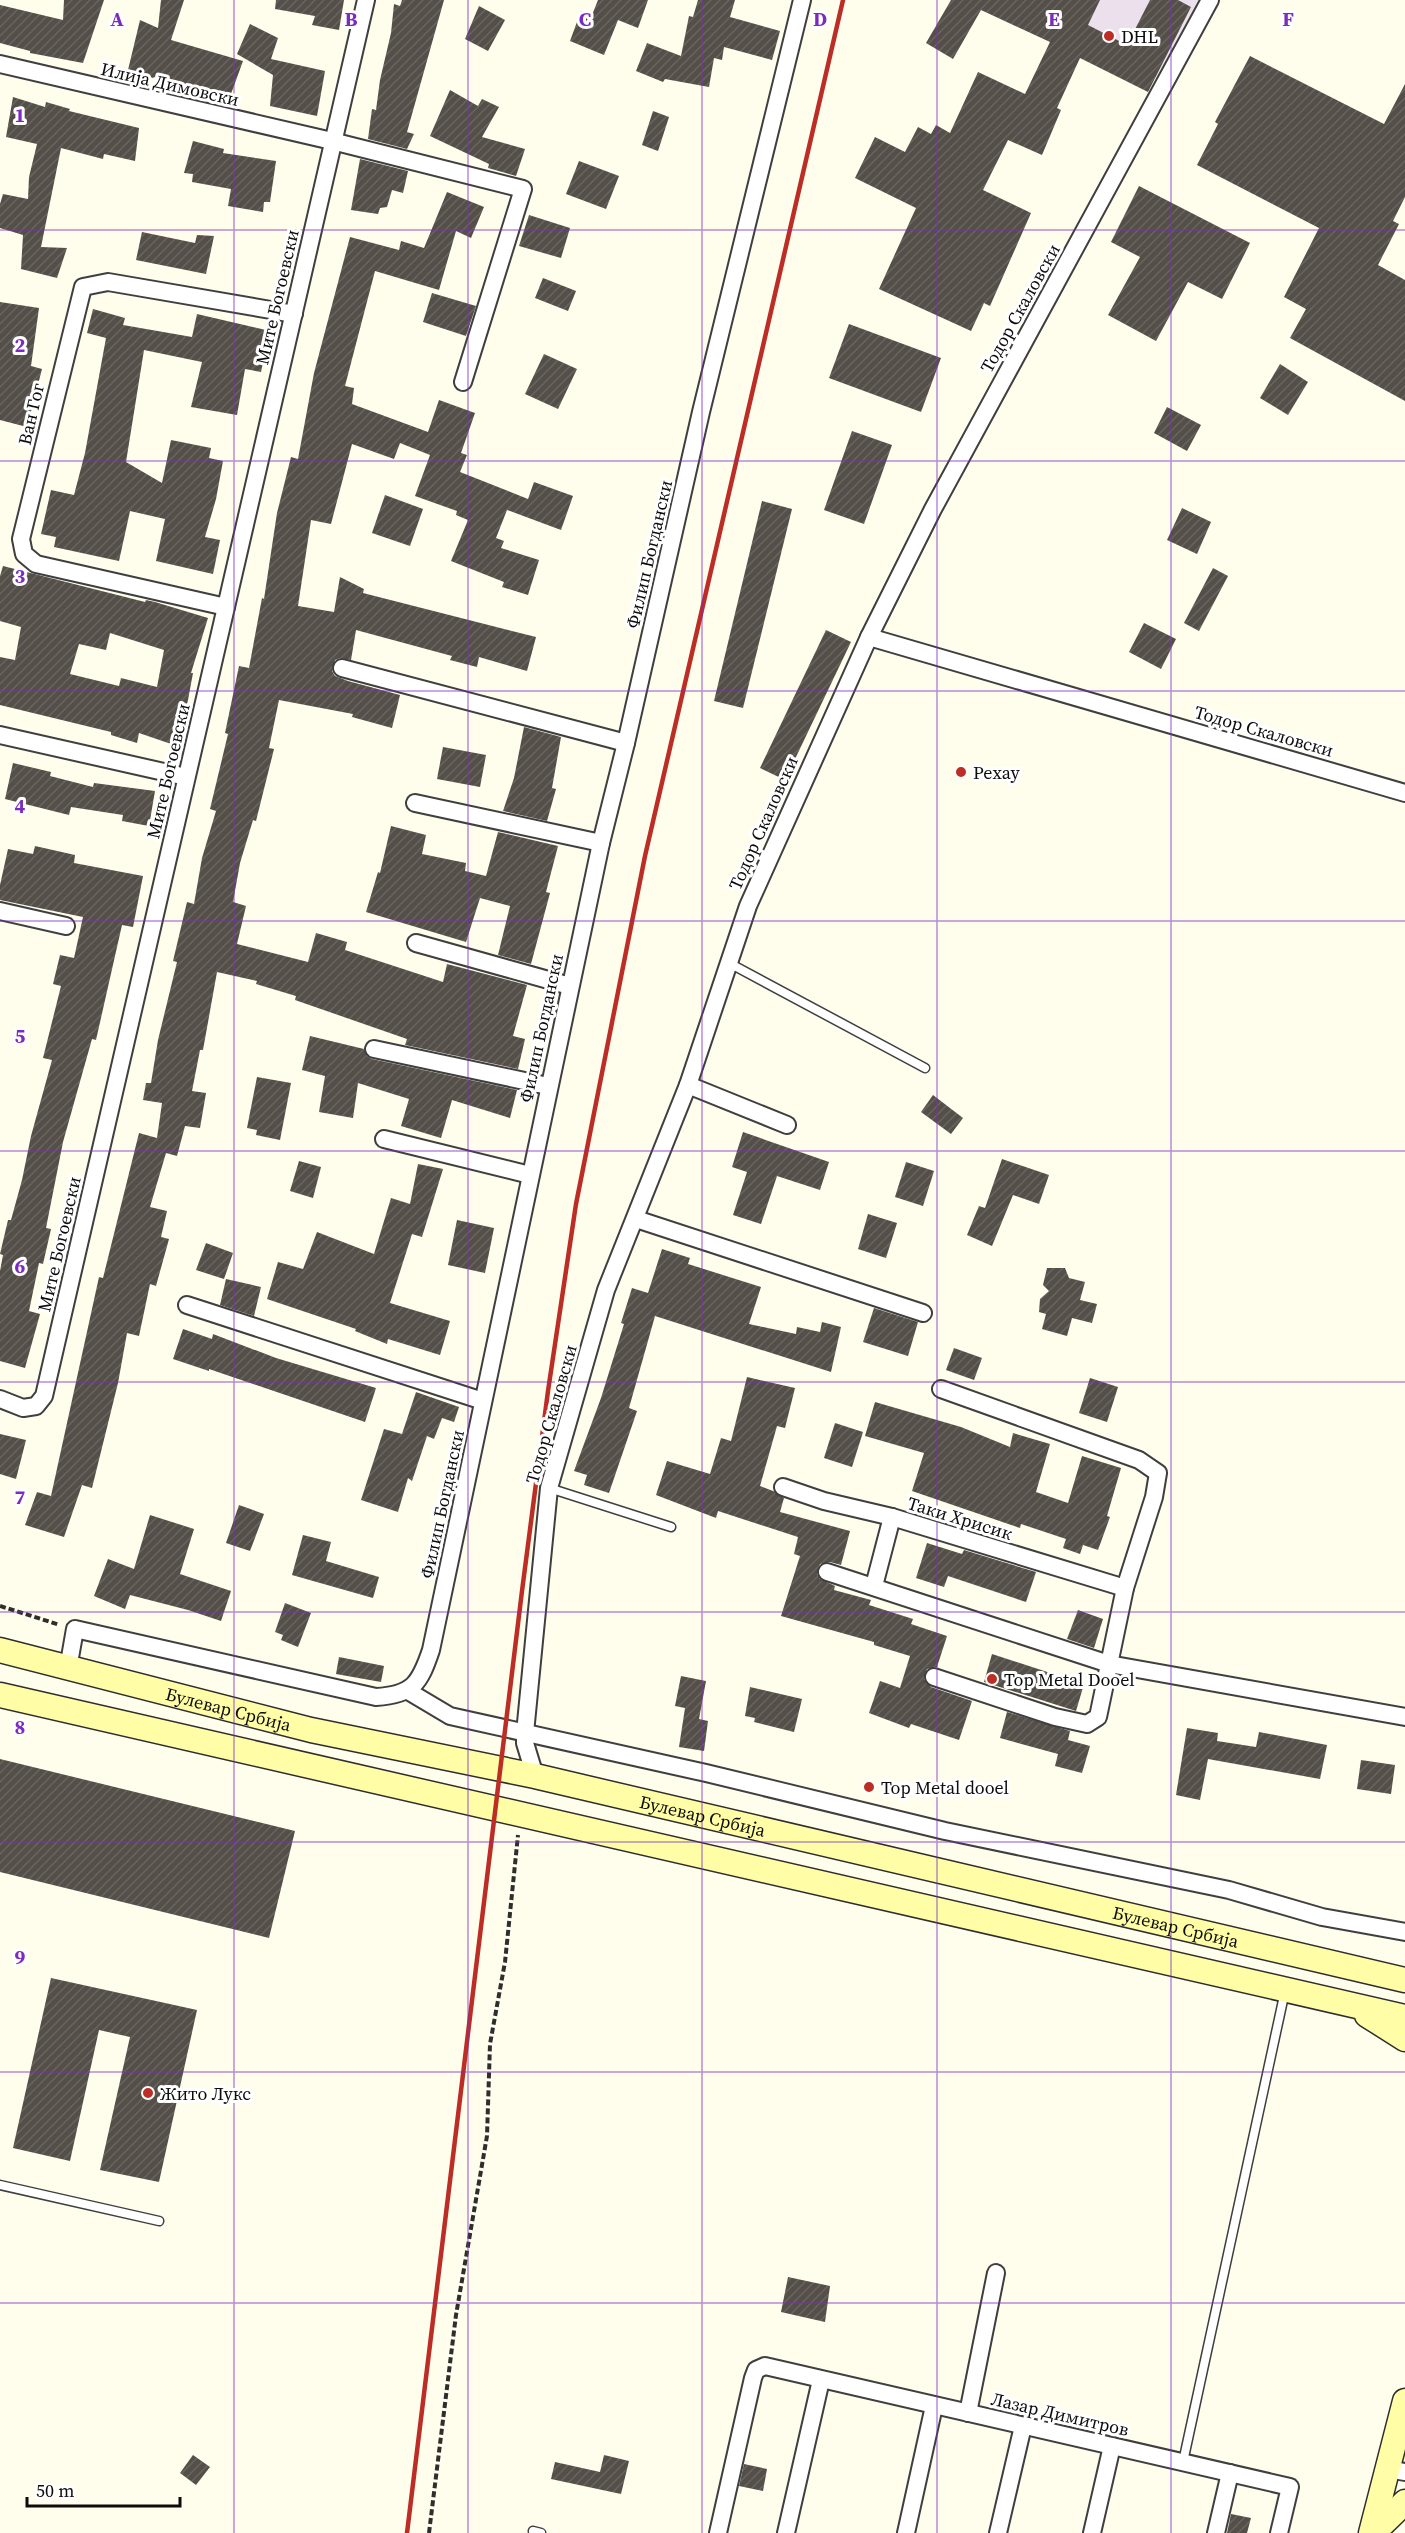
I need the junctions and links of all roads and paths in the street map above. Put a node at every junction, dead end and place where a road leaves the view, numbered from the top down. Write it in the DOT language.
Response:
graph roads {
  1 [pos="366,0"];
  2 [pos="801,0"];
  3 [pos="1208,0"];
  4 [pos="0,64"];
  5 [pos="332,141"];
  6 [pos="294,314"];
  7 [pos="464,382"];
  8 [pos="226,607"];
  9 [pos="869,637"];
  10 [pos="342,668"];
  11 [pos="0,735"];
  12 [pos="626,743"];
  13 [pos="186,777"];
  14 [pos="1405,793"];
  15 [pos="414,803"];
  16 [pos="600,843"];
  17 [pos="0,911"];
  18 [pos="66,927"];
  19 [pos="416,943"];
  20 [pos="729,963"];
  21 [pos="570,986"];
  22 [pos="374,1049"];
  23 [pos="925,1068"];
  24 [pos="688,1085"];
  25 [pos="548,1086"];
  26 [pos="787,1125"];
  27 [pos="384,1139"];
  28 [pos="530,1175"];
  29 [pos="636,1219"];
  30 [pos="187,1305"];
  31 [pos="923,1313"];
  32 [pos="941,1389"];
  33 [pos="0,1399"];
  34 [pos="483,1401"];
  35 [pos="783,1487"];
  36 [pos="549,1488"];
  37 [pos="892,1517"];
  38 [pos="671,1527"];
  39 [pos="827,1572"];
  40 [pos="874,1586"];
  41 [pos="1125,1588"];
  42 [pos="0,1606"];
  43 [pos="75,1629"];
  44 [pos="0,1650"];
  45 [pos="1109,1664"];
  46 [pos="68,1669"];
  47 [pos="934,1677"];
  48 [pos="408,1691"];
  49 [pos="0,1695"];
  50 [pos="1405,1717"];
  51 [pos="525,1734"];
  52 [pos="535,1776"];
  53 [pos="520,1814"];
  54 [pos="1405,1932"];
  55 [pos="1405,1969"];
  56 [pos="1365,1970"];
  57 [pos="1405,1980"];
  58 [pos="1285,1989"];
  59 [pos="1347,2004"];
  60 [pos="1405,2017"];
  61 [pos="1405,2039"];
  62 [pos="0,2185"];
  63 [pos="159,2221"];
  64 [pos="996,2273"];
  65 [pos="821,2380"];
  66 [pos="934,2406"];
  67 [pos="1404,2412"];
  68 [pos="968,2413"];
  69 [pos="1023,2426"];
  70 [pos="1112,2446"];
  71 [pos="1183,2462"];
  72 [pos="1396,2470"];
  73 [pos="1230,2473"];
  74 [pos="1405,2502"];
  75 [pos="429,2533"];
  76 [pos="717,2533"];
  77 [pos="786,2533"];
  78 [pos="906,2533"];
  79 [pos="998,2533"];
  80 [pos="1092,2533"];
  81 [pos="1216,2533"];
  82 [pos="1280,2533"];
  83 [pos="1372,2533"];
  1 -- 5 [label="street, Мите Богоевски"];
  2 -- 12 [label="street, Филип Богдански"];
  3 -- 9 [label="street, Тодор Скаловски"];
  4 -- 5 [label="street, Илија Димовски"];
  5 -- 6 [label="street, Мите Богоевски"];
  5 -- 7 [label="street"];
  6 -- 8 [label="street, Мите Богоевски"];
  6 -- 8 [label="street, Ван Гог"];
  8 -- 13 [label="street, Мите Богоевски"];
  9 -- 14 [label="street, Тодор Скаловски"];
  9 -- 20 [label="street, Тодор Скаловски"];
  10 -- 12 [label="street"];
  11 -- 13 [label="street"];
  12 -- 16 [label="street, Филип Богдански"];
  13 -- 33 [label="street, Мите Богоевски"];
  15 -- 16 [label="street"];
  16 -- 21 [label="street, Филип Богдански"];
  17 -- 18 [label="street"];
  19 -- 21 [label="street"];
  20 -- 23 [label="lane"];
  20 -- 24 [label="street, Тодор Скаловски"];
  21 -- 25 [label="street, Филип Богдански"];
  22 -- 25 [label="street"];
  24 -- 26 [label="street"];
  24 -- 29 [label="street, Тодор Скаловски"];
  25 -- 28 [label="street, Филип Богдански"];
  27 -- 28 [label="street"];
  28 -- 34 [label="street, Филип Богдански"];
  29 -- 31 [label="street"];
  29 -- 36 [label="street, Тодор Скаловски"];
  30 -- 34 [label="street"];
  32 -- 41 [label="street"];
  34 -- 48 [label="street, Филип Богдански"];
  35 -- 37 [label="street, Таки Хрисик"];
  36 -- 38 [label="lane"];
  36 -- 51 [label="street, Тодор Скаловски"];
  37 -- 40 [label="street"];
  37 -- 41 [label="street, Таки Хрисик"];
  39 -- 40 [label="street"];
  40 -- 45 [label="street"];
  41 -- 45 [label="street"];
  42 -- 43 [label="path"];
  43 -- 46 [label="street"];
  43 -- 48 [label="street"];
  44 -- 46 [label="street, Булевар Србија"];
  45 -- 47 [label="street"];
  45 -- 50 [label="street"];
  46 -- 52 [label="street, Булевар Србија"];
  48 -- 51 [label="street"];
  49 -- 53 [label="street, Булевар Србија"];
  51 -- 52 [label="street, Тодор Скаловски"];
  51 -- 54 [label="street"];
  52 -- 56 [label="street, Булевар Србија"];
  53 -- 58 [label="street, Булевар Србија"];
  53 -- 75 [label="path"];
  55 -- 56 [label="street"];
  56 -- 57 [label="street, Булевар Србија"];
  58 -- 59 [label="street, Булевар Србија"];
  58 -- 71 [label="lane"];
  59 -- 60 [label="street, Булевар Србија"];
  59 -- 61 [label="street"];
  62 -- 63 [label="lane"];
  64 -- 68 [label="street"];
  65 -- 66 [label="street, Лазар Димитров"];
  65 -- 76 [label="street, Лазар Димитров"];
  65 -- 77 [label="street"];
  66 -- 68 [label="street, Лазар Димитров"];
  66 -- 78 [label="street"];
  67 -- 72 [label="street"];
  68 -- 69 [label="street, Лазар Димитров"];
  69 -- 70 [label="street, Лазар Димитров"];
  69 -- 79 [label="street"];
  70 -- 71 [label="street, Лазар Димитров"];
  70 -- 80 [label="street"];
  71 -- 73 [label="street, Лазар Димитров"];
  72 -- 83 [label="street"];
  73 -- 81 [label="street"];
  73 -- 82 [label="street, Лазар Димитров"];
  74 -- 83 [label="street"];
}
